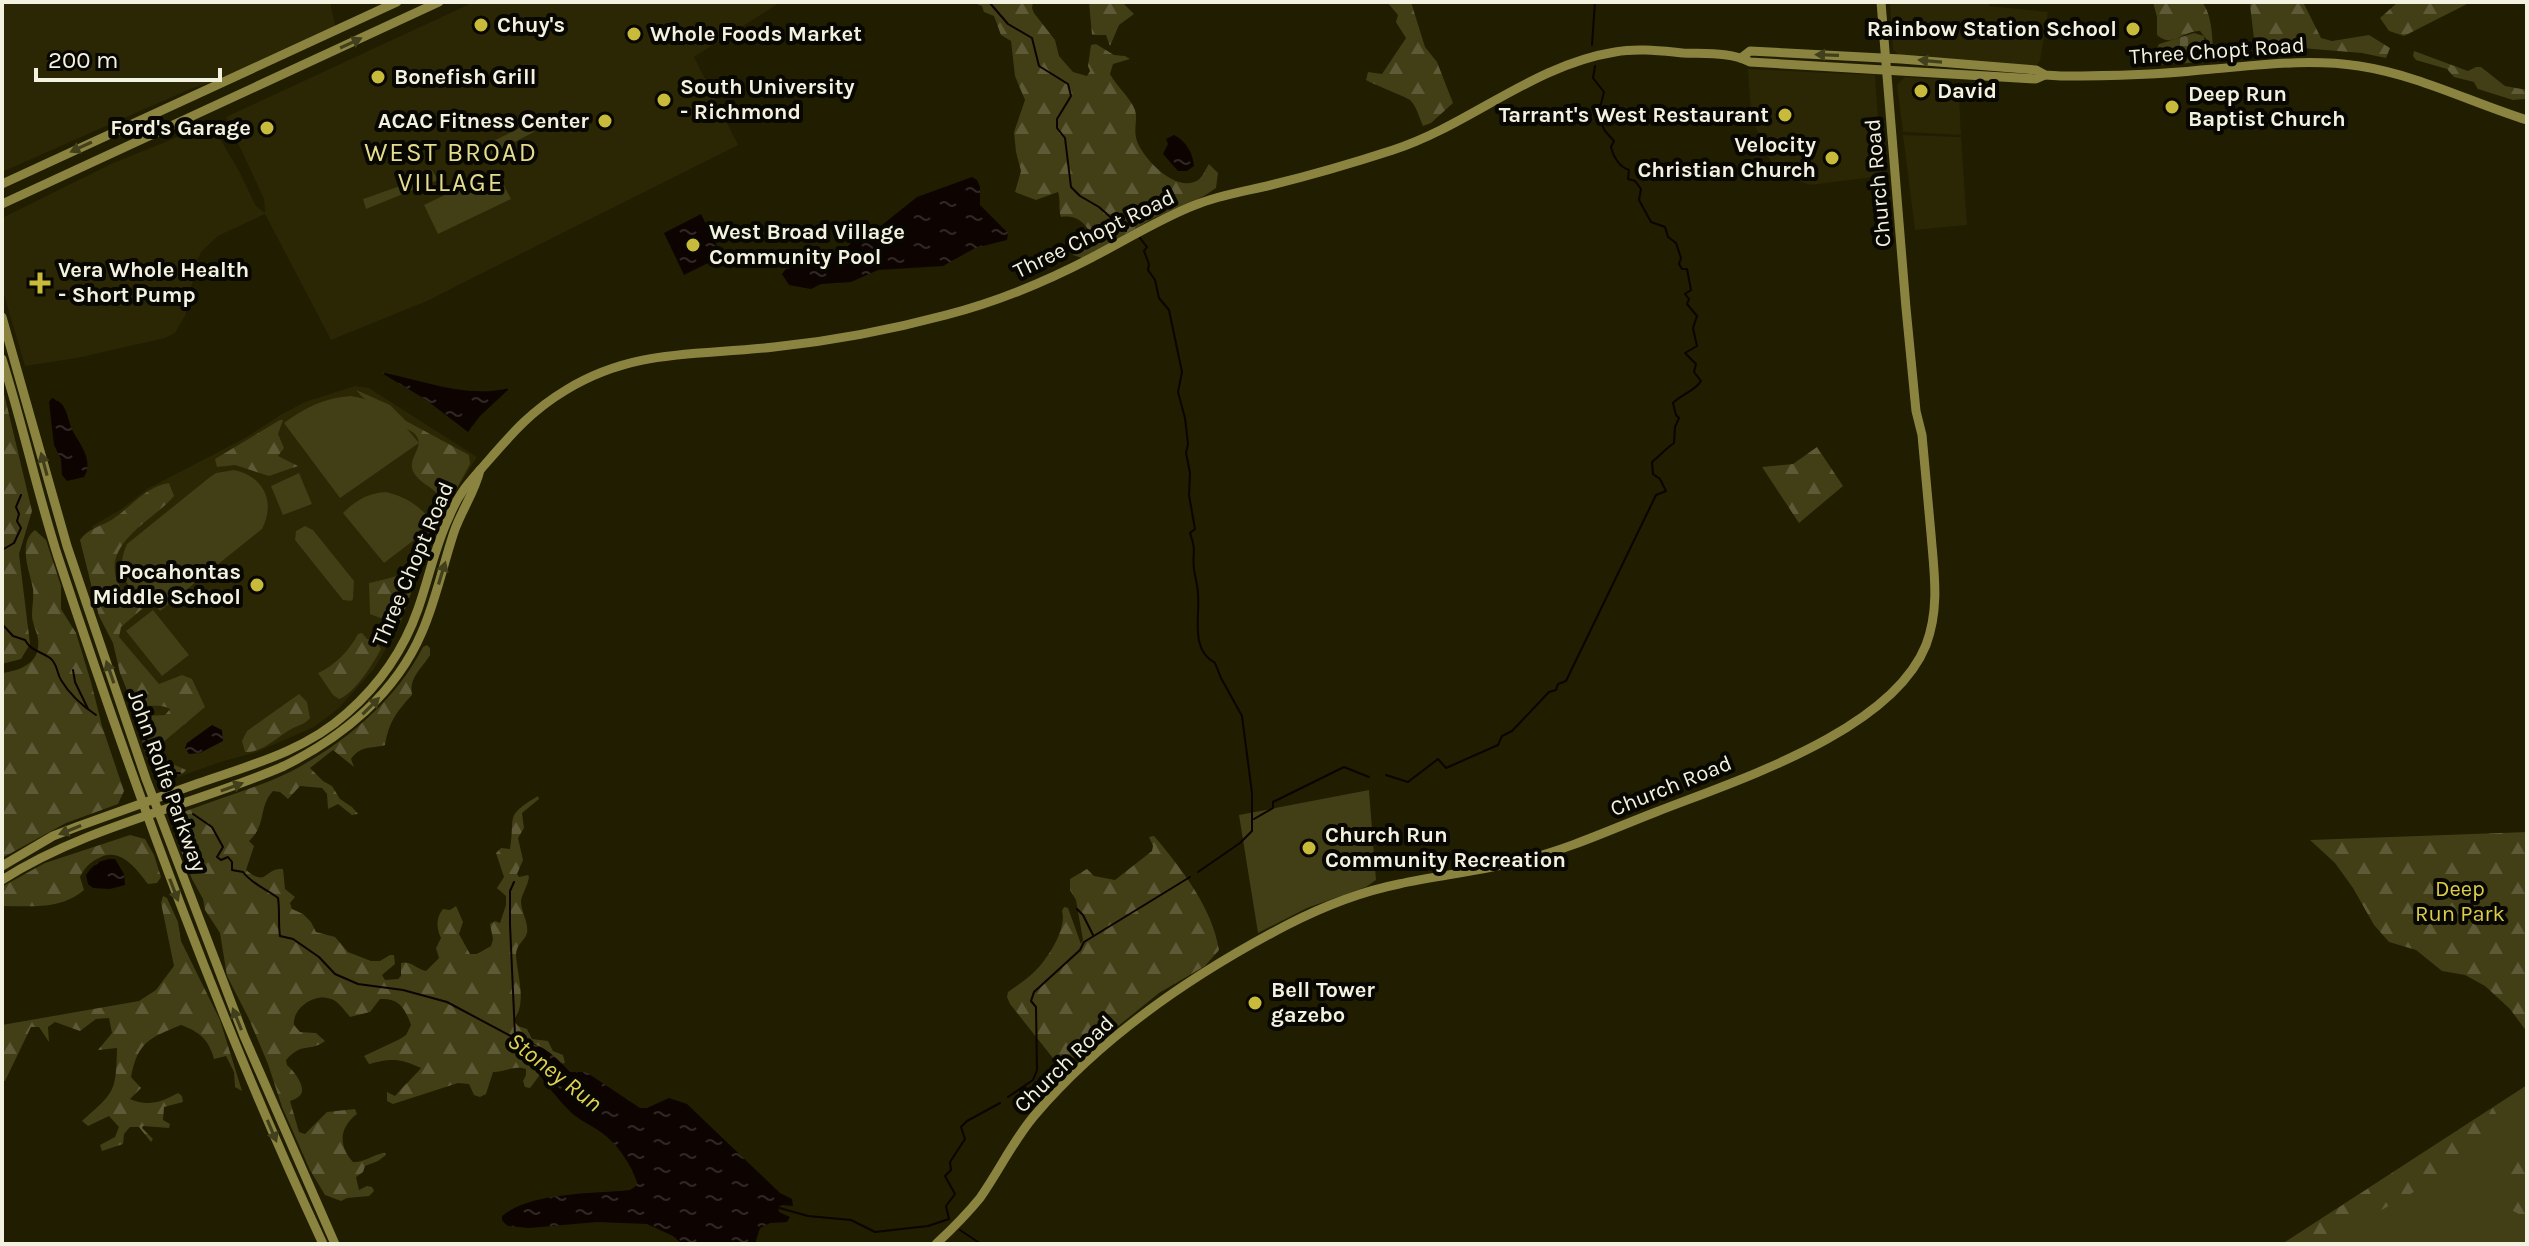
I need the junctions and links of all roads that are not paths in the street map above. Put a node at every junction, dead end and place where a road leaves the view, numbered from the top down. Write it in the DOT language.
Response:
graph roads {
  1 [pos="397,2"];
  2 [pos="439,2"];
  3 [pos="1881,2"];
  4 [pos="1741,58"];
  5 [pos="1886,58"];
  6 [pos="1887,71"];
  7 [pos="2045,75"];
  8 [pos="2527,120"];
  9 [pos="2,184"];
  10 [pos="2,204"];
  11 [pos="2,317"];
  12 [pos="2,359"];
  13 [pos="480,470"];
  14 [pos="154,799"];
  15 [pos="143,803"];
  16 [pos="158,813"];
  17 [pos="147,817"];
  18 [pos="2,866"];
  19 [pos="2,880"];
  20 [pos="323,1244"];
  21 [pos="335,1244"];
  22 [pos="936,1244"];
  1 -- 9 [label="main road, one-way"];
  10 -- 2 [label="main road, one-way"];
  3 -- 5 [label="main road, Church Road"];
  5 -- 4 [label="main road, Three Chopt Road, one-way"];
  4 -- 6 [label="main road, Three Chopt Road"];
  4 -- 13 [label="main road, Three Chopt Road"];
  5 -- 6 [label="main road, Church Road"];
  7 -- 5 [label="main road, Three Chopt Road, one-way"];
  6 -- 7 [label="main road, Three Chopt Road"];
  6 -- 22 [label="main road, Church Road"];
  7 -- 8 [label="main road, Three Chopt Road"];
  14 -- 11 [label="main road, John Rolfe Parkway, one-way"];
  12 -- 15 [label="main road, John Rolfe Parkway"];
  13 -- 14 [label="main road, Three Chopt Road"];
  16 -- 13 [label="main road, Three Chopt Road, one-way"];
  14 -- 15 [label="main road, Three Chopt Road"];
  14 -- 16 [label="main road, John Rolfe Parkway"];
  15 -- 17 [label="main road, John Rolfe Parkway"];
  15 -- 18 [label="main road, Three Chopt Road, one-way"];
  16 -- 17 [label="main road, Three Chopt Road"];
  21 -- 16 [label="main road, John Rolfe Parkway, one-way"];
  17 -- 19 [label="main road, Three Chopt Road"];
  17 -- 20 [label="main road, John Rolfe Parkway, one-way"];
}
